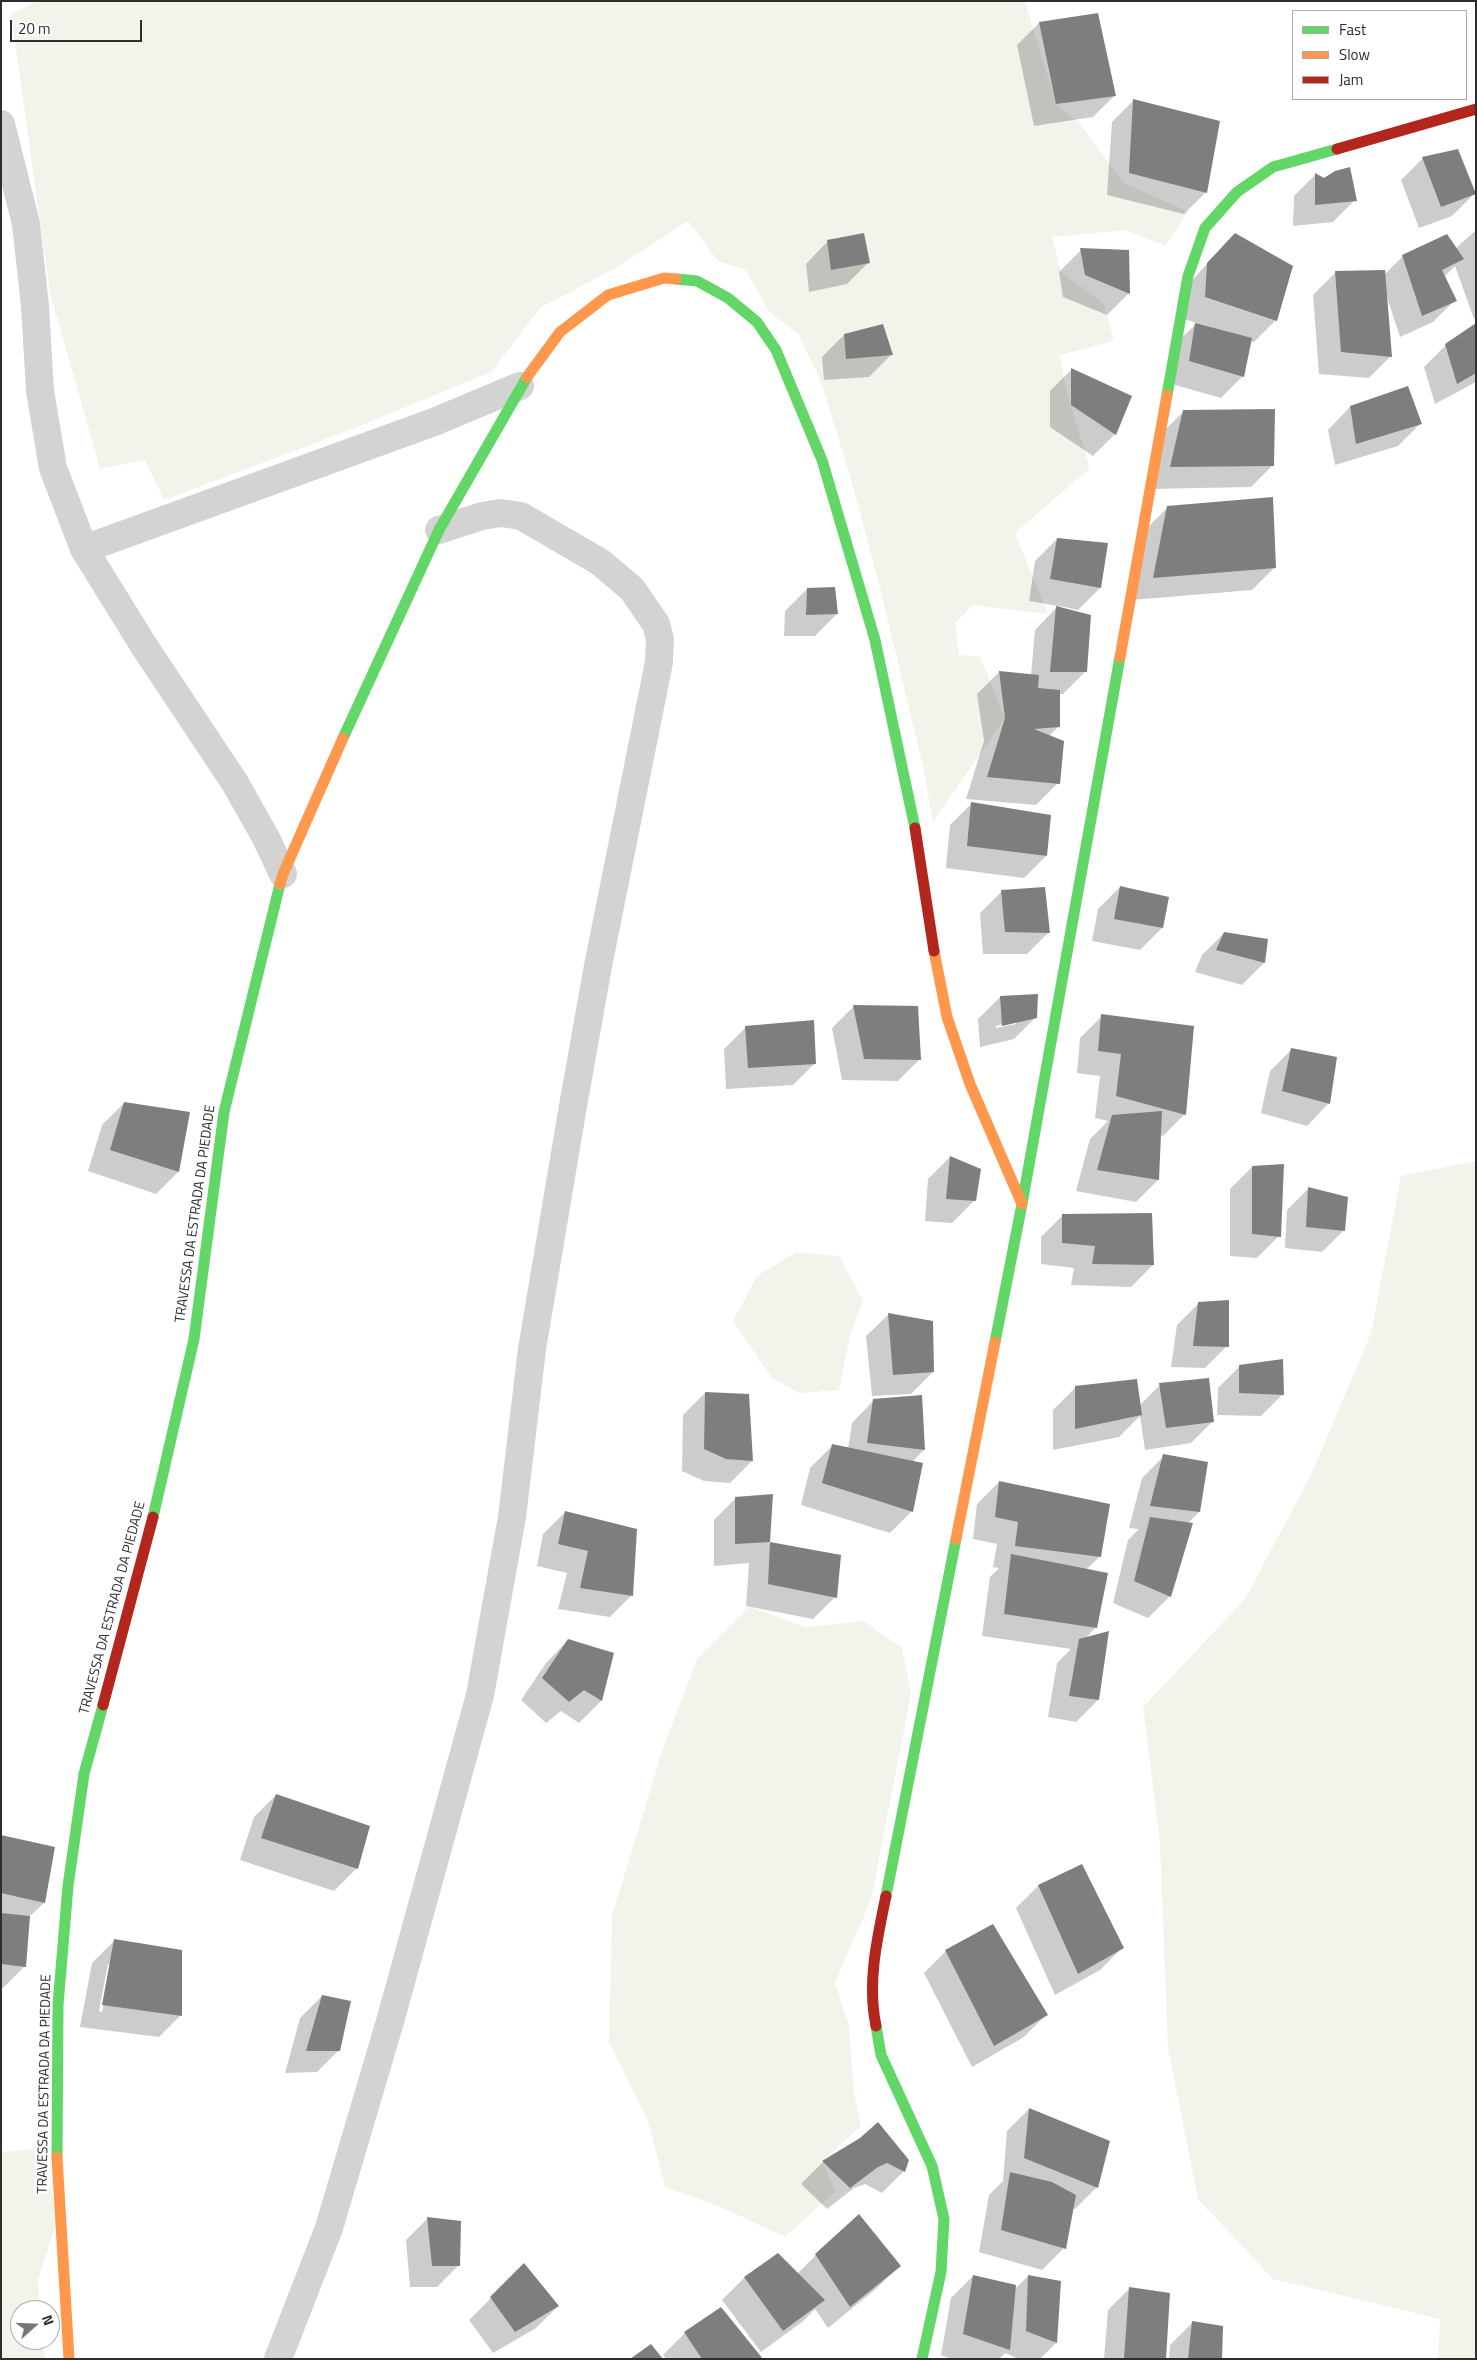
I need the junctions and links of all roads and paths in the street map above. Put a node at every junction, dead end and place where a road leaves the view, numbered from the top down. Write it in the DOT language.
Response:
graph roads {
  1 [pos="1476,109"];
  2 [pos="1,124"];
  3 [pos="520,386"];
  4 [pos="439,530"];
  5 [pos="84,549"];
  6 [pos="283,874"];
  7 [pos="1022,1204"];
  8 [pos="69,2359"];
  9 [pos="278,2359"];
  10 [pos="922,2359"];
  1 -- 7 [label="street"];
  2 -- 5 [label="street"];
  3 -- 4 [label="street, TRAVESSA DA ESTRADA DA PIEDADE"];
  3 -- 5 [label="street"];
  3 -- 7 [label="street, TRAVESSA DA ESTRADA DA PIEDADE"];
  4 -- 6 [label="street, TRAVESSA DA ESTRADA DA PIEDADE"];
  4 -- 9 [label="street"];
  5 -- 6 [label="street"];
  6 -- 8 [label="street, TRAVESSA DA ESTRADA DA PIEDADE"];
  7 -- 10 [label="street"];
}
